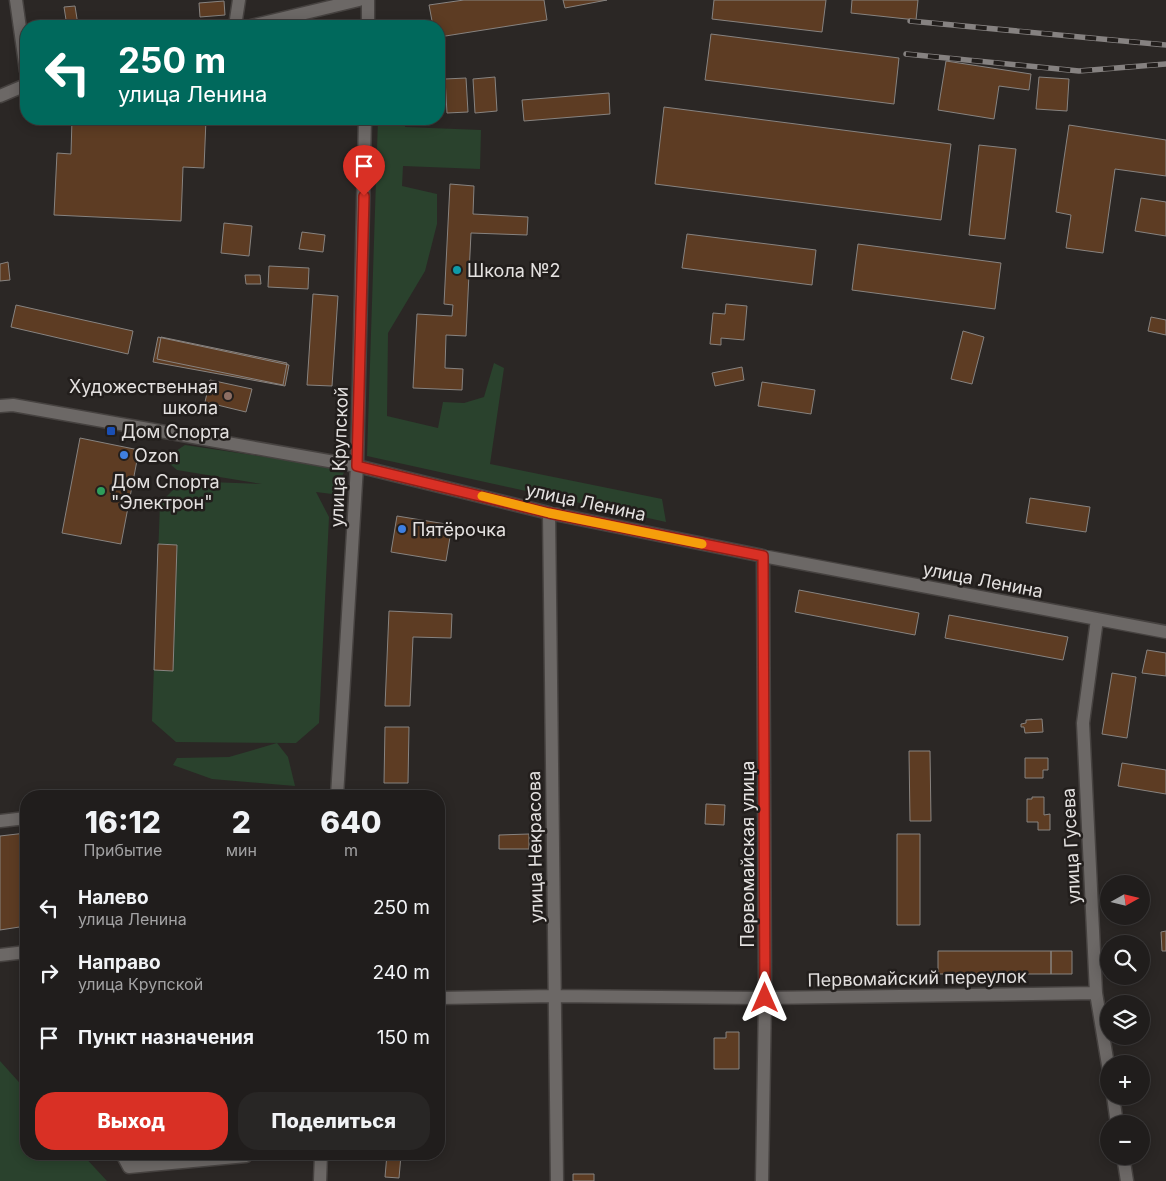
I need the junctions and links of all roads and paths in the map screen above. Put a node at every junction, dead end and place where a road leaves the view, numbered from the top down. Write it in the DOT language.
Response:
graph roads {
  1 [pos="16,0"];
  2 [pos="239,0"];
  3 [pos="359,0"];
  4 [pos="368,0"];
  5 [pos="236,20"];
  6 [pos="276,20"];
  7 [pos="368,20"];
  8 [pos="20,28"];
  9 [pos="20,88"];
  10 [pos="0,96"];
  11 [pos="366,125"];
  12 [pos="0,406"];
  13 [pos="357,466"];
  14 [pos="549,513"];
  15 [pos="763,556"];
  16 [pos="1097,619"];
  17 [pos="1166,632"];
  18 [pos="337,790"];
  19 [pos="20,819"];
  20 [pos="0,821"];
  21 [pos="20,953"];
  22 [pos="0,955"];
  23 [pos="1096,993"];
  24 [pos="555,996"];
  25 [pos="445,998"];
  26 [pos="765,998"];
  27 [pos="1106,1055"];
  28 [pos="125,1160"];
  29 [pos="203,1160"];
  30 [pos="321,1160"];
  31 [pos="1124,1165"];
  32 [pos="320,1181"];
  33 [pos="557,1181"];
  34 [pos="762,1181"];
  35 [pos="1127,1181"];
  1 -- 8 [label="street"];
  2 -- 5 [label="street"];
  3 -- 6 [label="street"];
  4 -- 7 [label="street"];
  9 -- 10 [label="street"];
  11 -- 13 [label="street, улица Крупской"];
  12 -- 13 [label="street, улица Ленина"];
  13 -- 14 [label="street, улица Ленина"];
  13 -- 18 [label="street, улица Крупской"];
  14 -- 15 [label="street, улица Ленина"];
  14 -- 24 [label="street, улица Некрасова"];
  15 -- 16 [label="street, улица Ленина"];
  15 -- 26 [label="street, Первомайская улица"];
  16 -- 17 [label="street, улица Ленина"];
  16 -- 23 [label="street, улица Гусева"];
  19 -- 20 [label="street"];
  21 -- 22 [label="street"];
  23 -- 26 [label="street, Первомайский переулок"];
  23 -- 27 [label="street, улица Гусева"];
  24 -- 25 [label="street, Первомайский переулок"];
  24 -- 26 [label="street, Первомайский переулок"];
  24 -- 33 [label="street, улица Некрасова"];
  26 -- 34 [label="street, Первомайская улица"];
  28 -- 29 [label="street"];
  30 -- 32 [label="street"];
  31 -- 35 [label="street"];
}
